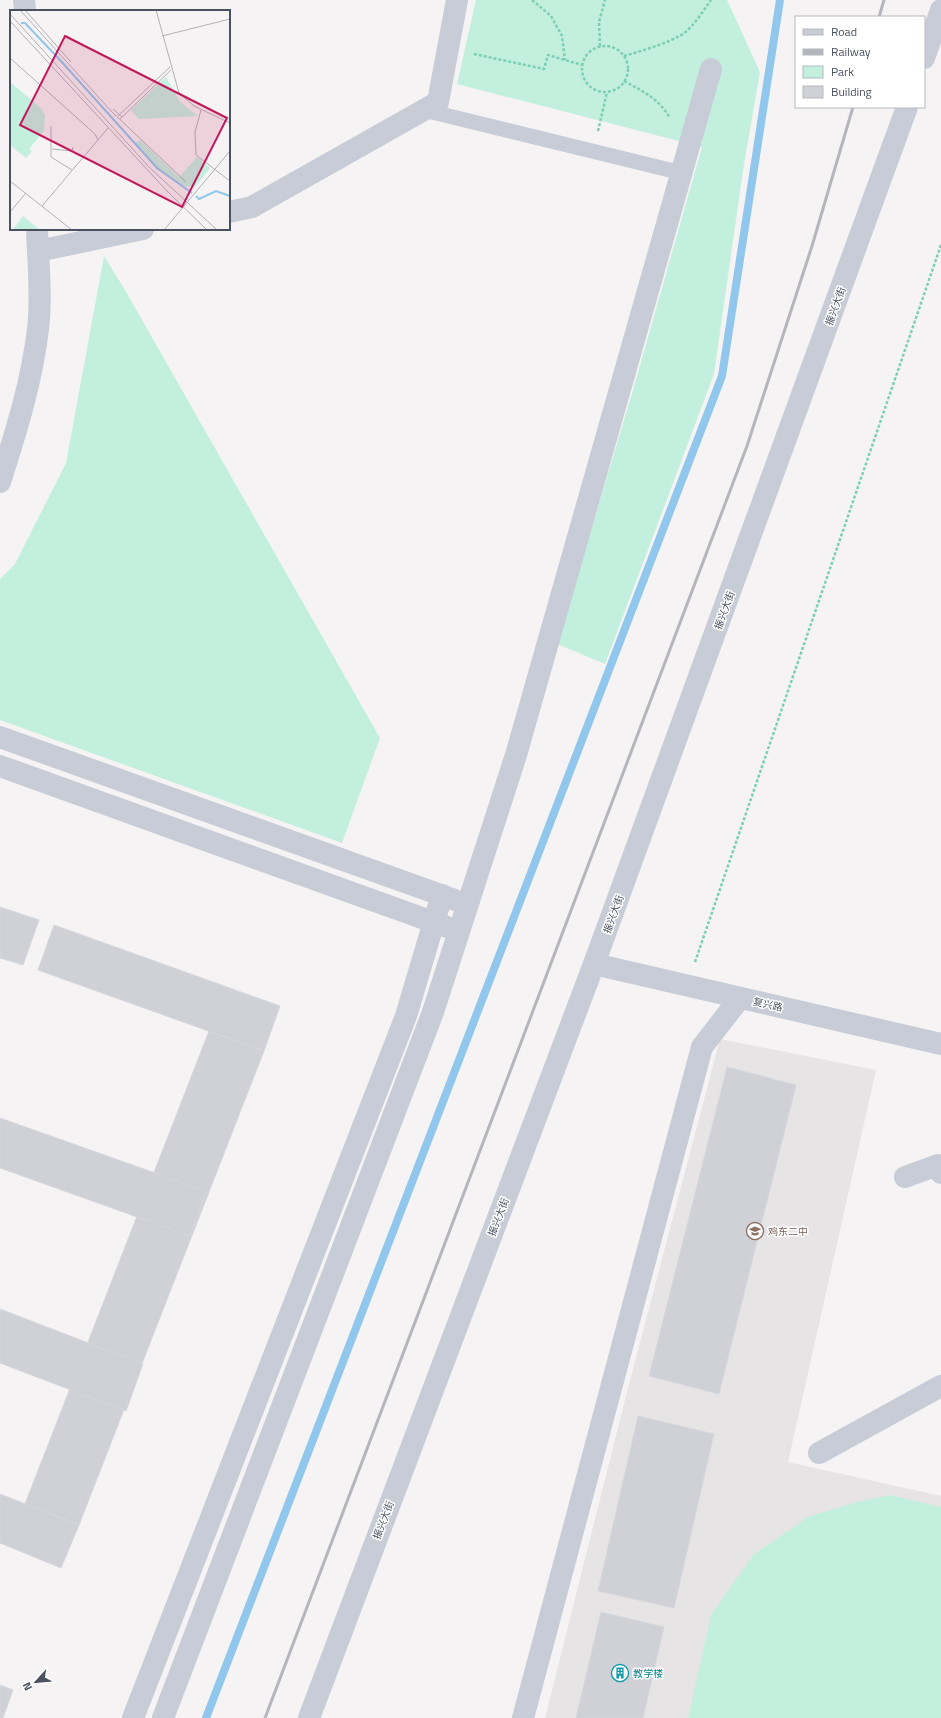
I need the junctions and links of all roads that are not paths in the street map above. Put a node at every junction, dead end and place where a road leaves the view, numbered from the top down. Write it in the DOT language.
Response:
graph roads {
  1 [pos="456,0"];
  2 [pos="941,10"];
  3 [pos="925,55"];
  4 [pos="712,69"];
  5 [pos="907,108"];
  6 [pos="424,110"];
  7 [pos="682,173"];
  8 [pos="230,212"];
  9 [pos="37,230"];
  10 [pos="138,230"];
  11 [pos="38,251"];
  12 [pos="0,482"];
  13 [pos="0,737"];
  14 [pos="0,766"];
  15 [pos="442,895"];
  16 [pos="468,905"];
  17 [pos="459,931"];
  18 [pos="594,964"];
  19 [pos="740,998"];
  20 [pos="941,1044"];
  21 [pos="941,1173"];
  22 [pos="905,1177"];
  23 [pos="941,1386"];
  24 [pos="819,1453"];
  25 [pos="133,1718"];
  26 [pos="163,1718"];
  27 [pos="309,1718"];
  28 [pos="523,1718"];
  1 -- 6 [label="street"];
  2 -- 3 [label="street"];
  4 -- 7 [label="street"];
  5 -- 18 [label="street, 振兴大街"];
  6 -- 7 [label="lane"];
  6 -- 8 [label="street"];
  7 -- 16 [label="street"];
  9 -- 11 [label="street"];
  10 -- 11 [label="street"];
  11 -- 12 [label="street"];
  13 -- 15 [label="street"];
  14 -- 17 [label="street"];
  15 -- 16 [label="street"];
  15 -- 25 [label="street"];
  16 -- 17 [label="street"];
  17 -- 26 [label="street"];
  18 -- 19 [label="street, 复兴路"];
  18 -- 27 [label="street, 振兴大街"];
  19 -- 20 [label="street, 复兴路"];
  19 -- 28 [label="street"];
  21 -- 22 [label="street"];
  23 -- 24 [label="street"];
}
